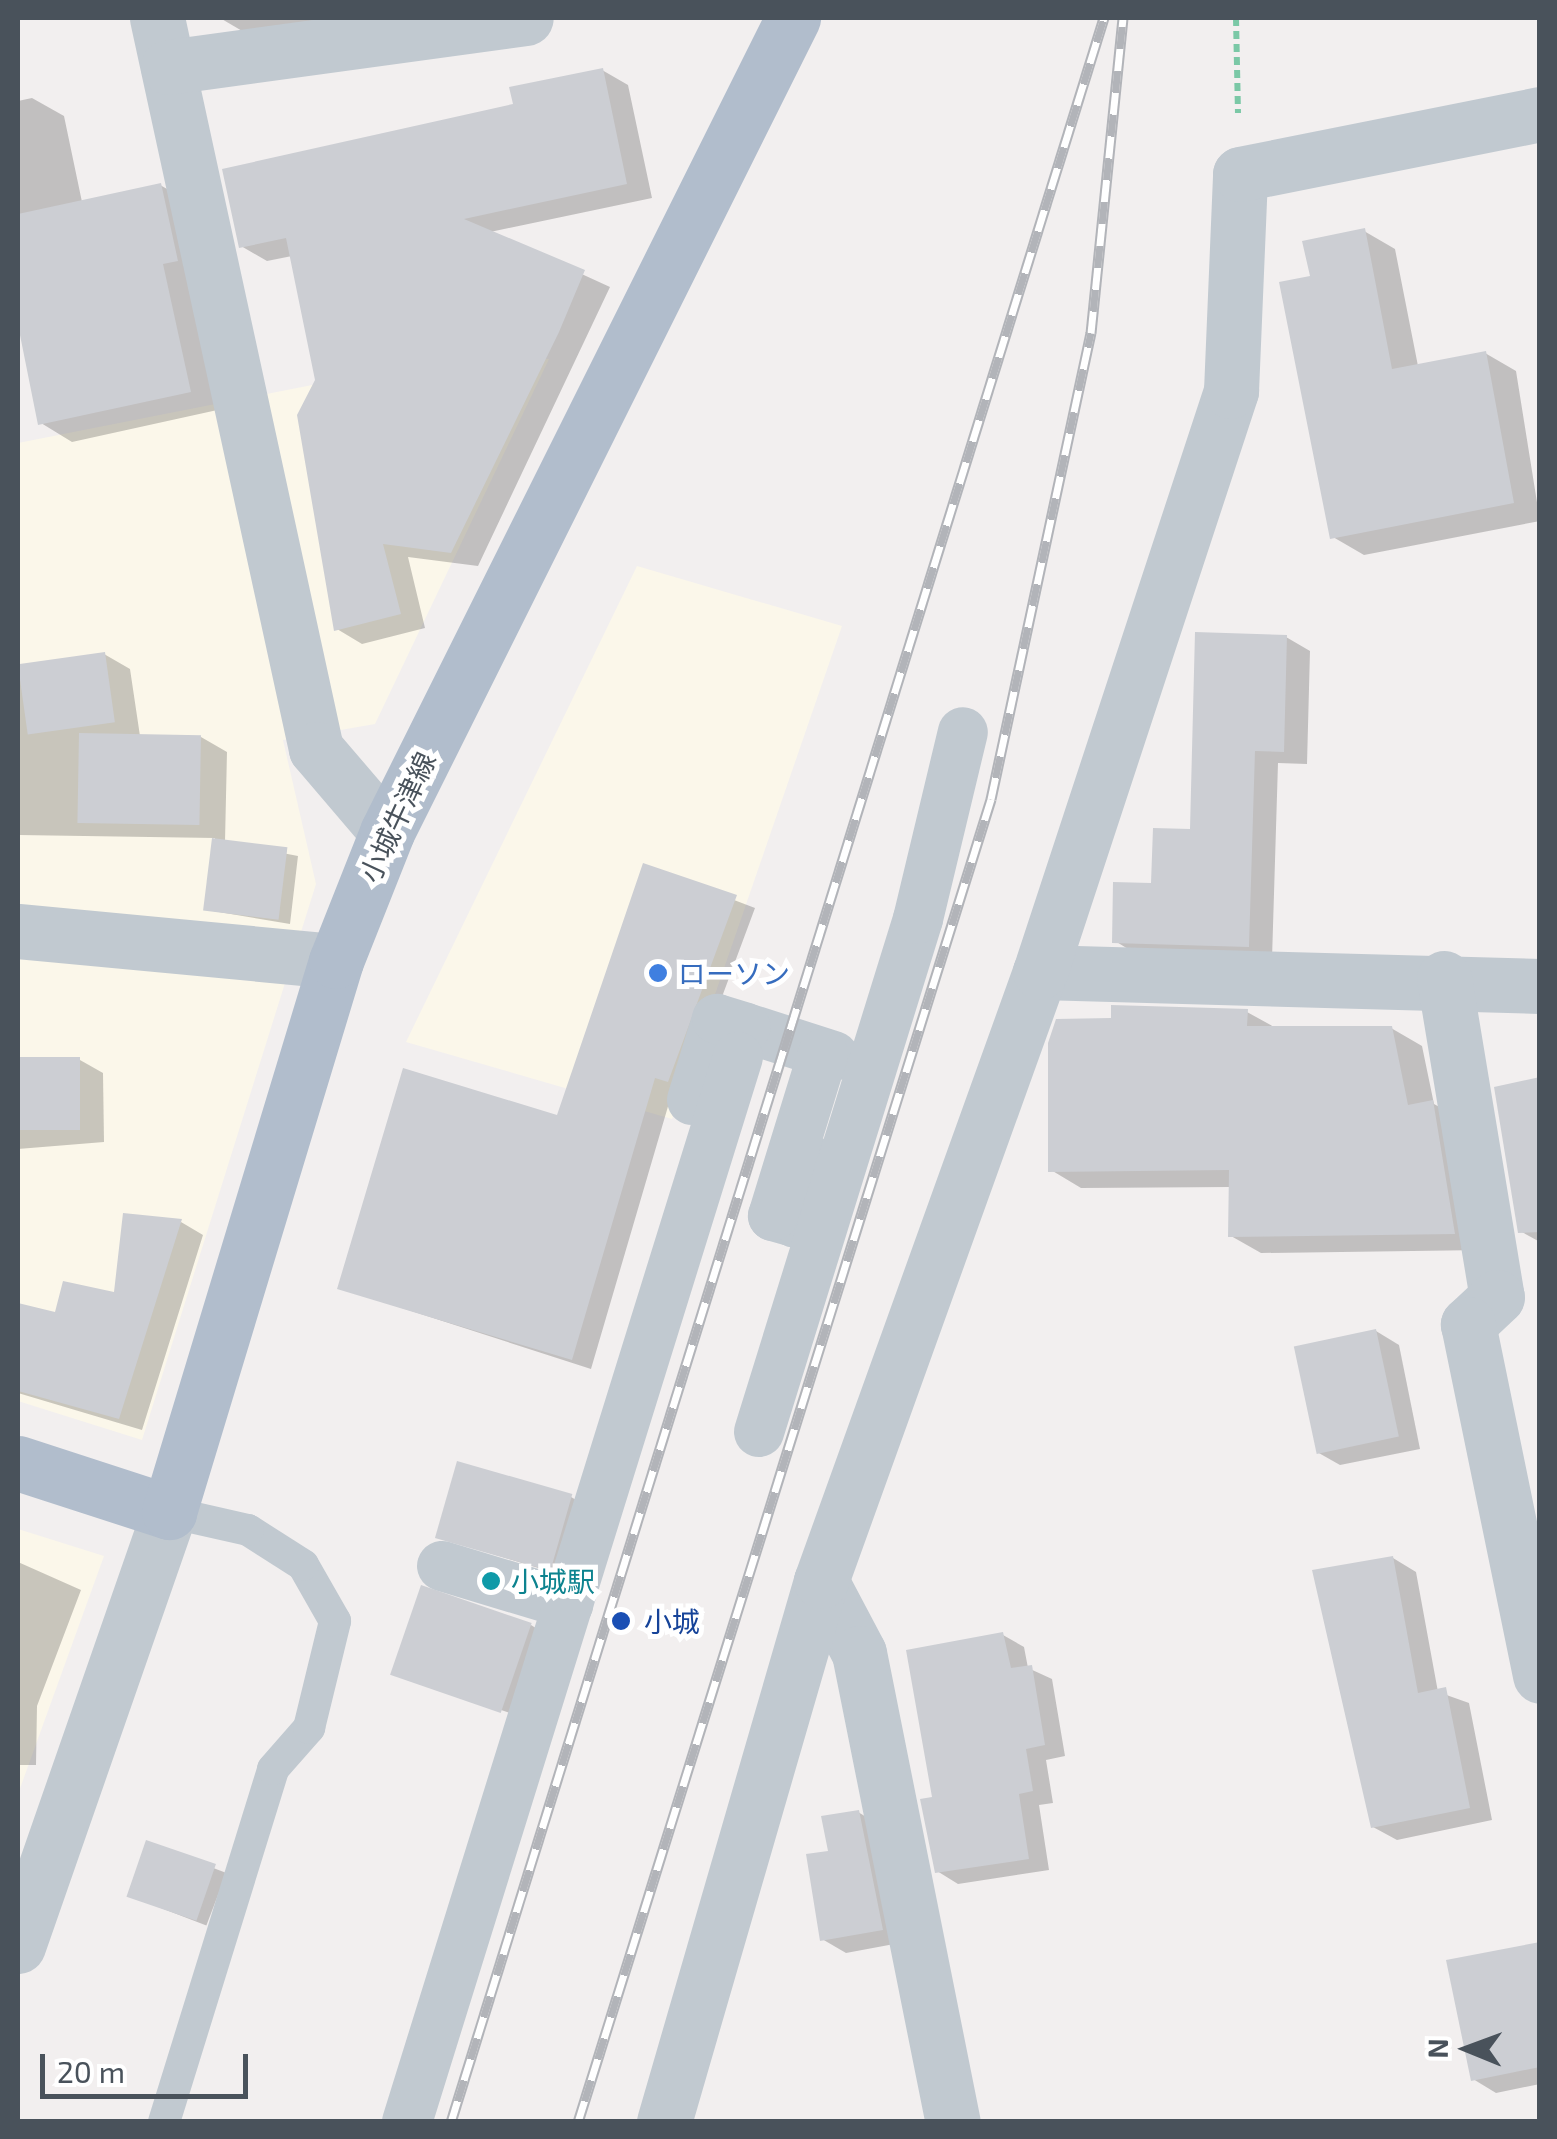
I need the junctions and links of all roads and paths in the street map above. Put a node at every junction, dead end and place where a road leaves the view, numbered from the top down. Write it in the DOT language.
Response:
graph roads {
  1 [pos="526,18"];
  2 [pos="792,18"];
  3 [pos="1236,18"];
  4 [pos="163,42"];
  5 [pos="1540,114"];
  6 [pos="1240,174"];
  7 [pos="962,732"];
  8 [pos="386,832"];
  9 [pos="18,931"];
  10 [pos="336,961"];
  11 [pos="1040,972"];
  12 [pos="1444,978"];
  13 [pos="1540,986"];
  14 [pos="847,1068"];
  15 [pos="759,1432"];
  16 [pos="18,1463"];
  17 [pos="170,1512"];
  18 [pos="442,1566"];
  19 [pos="821,1582"];
  20 [pos="558,1602"];
  21 [pos="1540,1676"];
  22 [pos="18,1946"];
  23 [pos="164,2122"];
  24 [pos="407,2122"];
  25 [pos="664,2122"];
  26 [pos="953,2122"];
  1 -- 4 [label="street"];
  2 -- 8 [label="main road, 小城牛津線"];
  3 -- 6 [label="path"];
  4 -- 8 [label="street"];
  5 -- 6 [label="street"];
  6 -- 11 [label="street"];
  7 -- 14 [label="street"];
  8 -- 10 [label="main road, 小城牛津線"];
  9 -- 10 [label="street"];
  10 -- 17 [label="main road, 小城牛津線"];
  11 -- 12 [label="street"];
  11 -- 19 [label="street"];
  12 -- 13 [label="street"];
  12 -- 21 [label="street"];
  14 -- 15 [label="street"];
  14 -- 20 [label="street"];
  16 -- 17 [label="main road"];
  17 -- 22 [label="street"];
  17 -- 23 [label="lane"];
  18 -- 20 [label="street"];
  19 -- 25 [label="street"];
  19 -- 26 [label="street"];
  20 -- 24 [label="street"];
}
